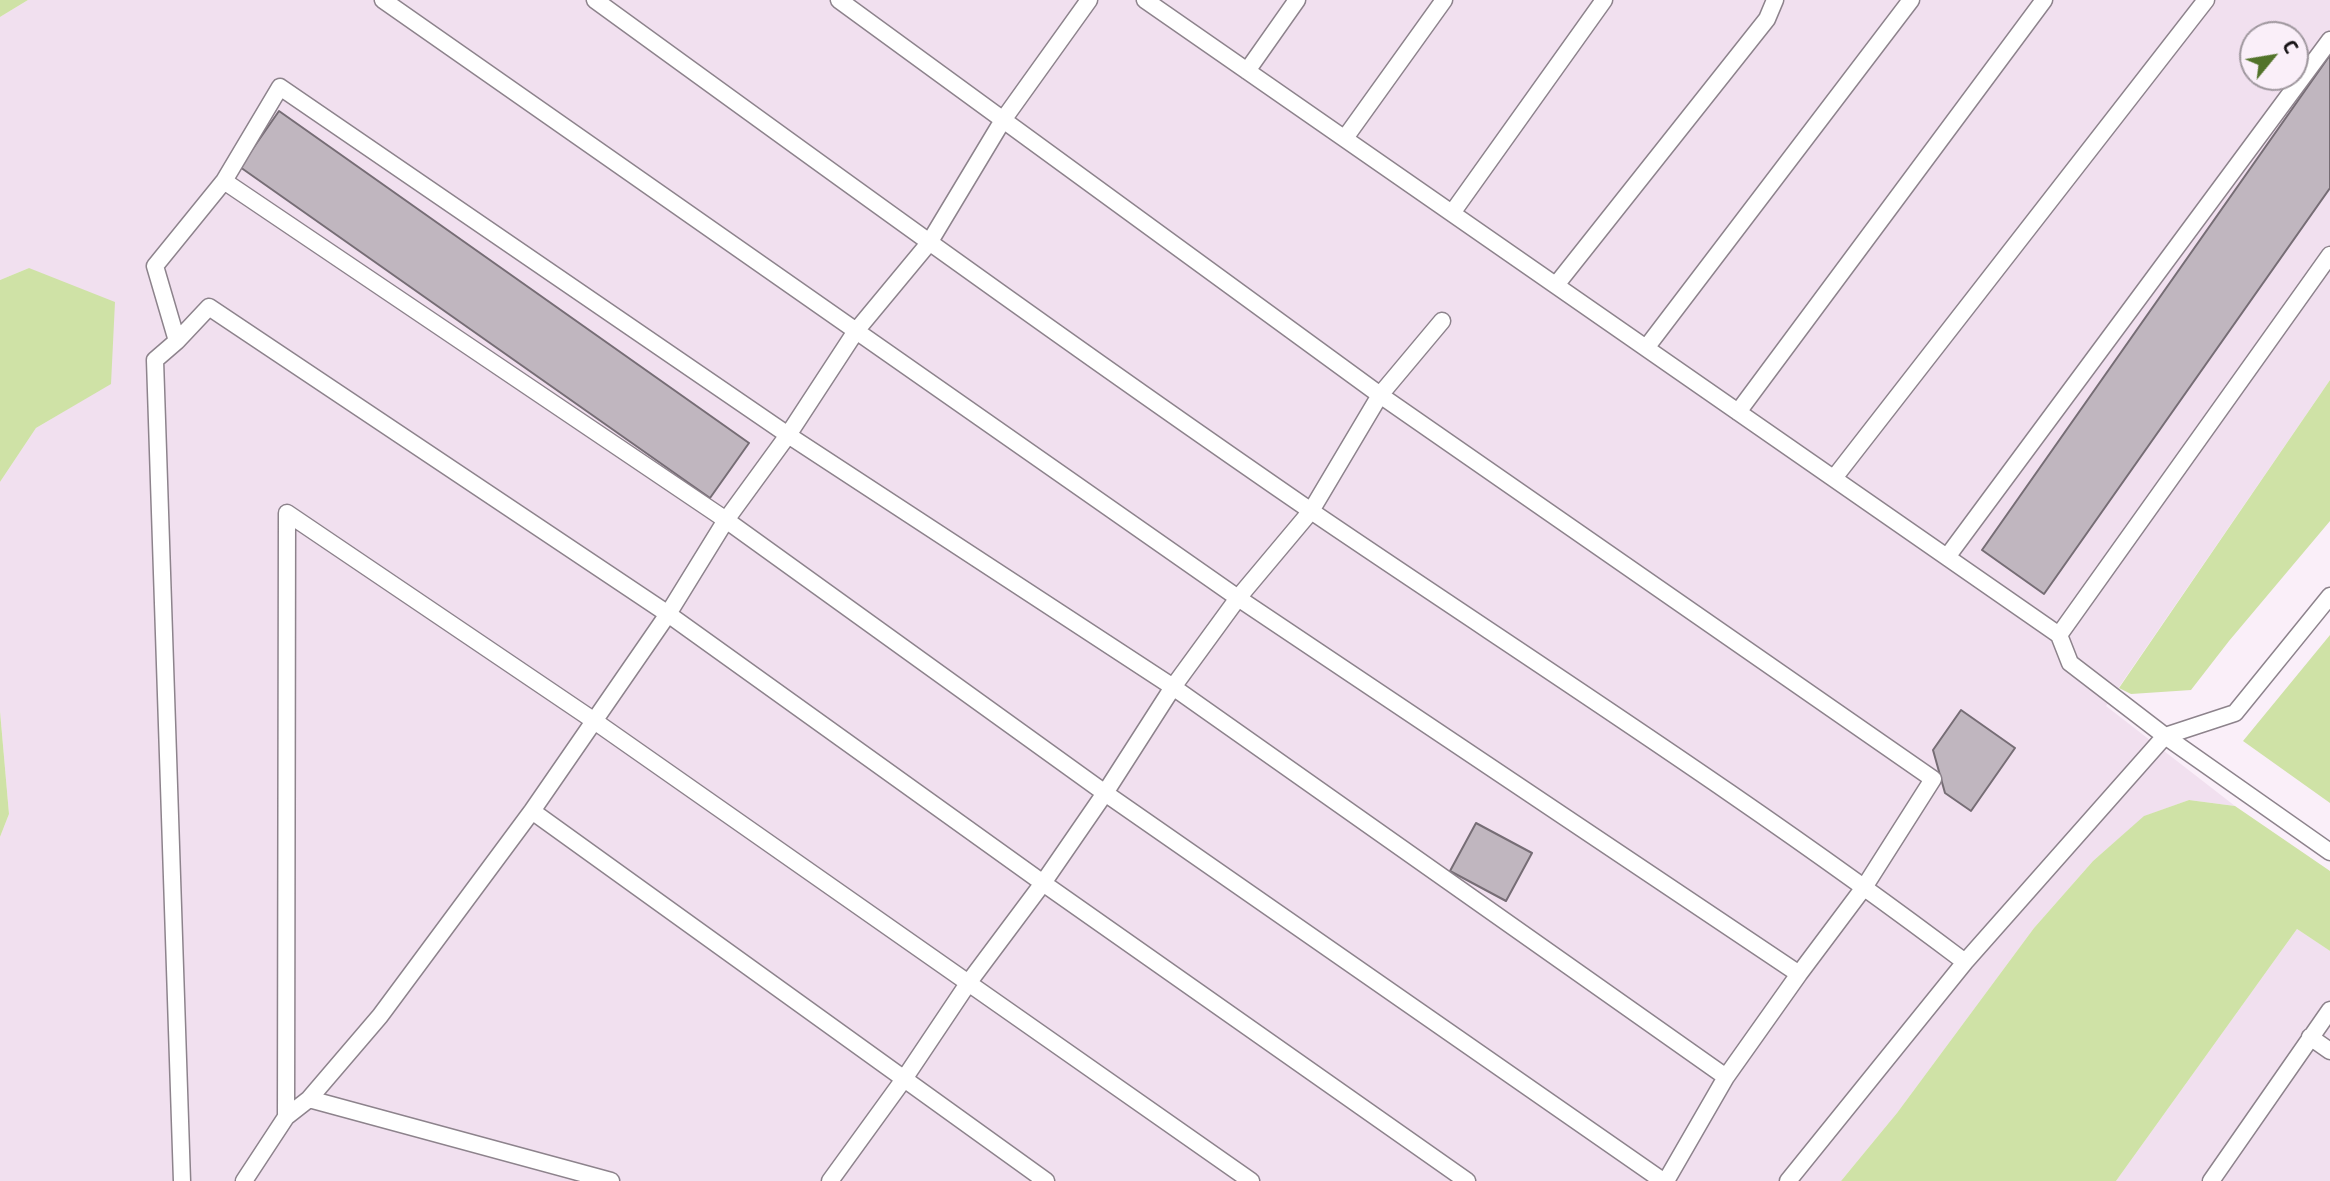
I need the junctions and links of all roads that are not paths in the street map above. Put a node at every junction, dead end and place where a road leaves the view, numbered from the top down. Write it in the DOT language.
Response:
graph roads {
  1 [pos="383,0"];
  2 [pos="595,0"];
  3 [pos="839,0"];
  4 [pos="1088,0"];
  5 [pos="1145,0"];
  6 [pos="1297,0"];
  7 [pos="1444,0"];
  8 [pos="1604,0"];
  9 [pos="1774,0"];
  10 [pos="1911,0"];
  11 [pos="2044,0"];
  12 [pos="2206,0"];
  13 [pos="2330,40"];
  14 [pos="1247,71"];
  15 [pos="1003,120"];
  16 [pos="1345,138"];
  17 [pos="224,181"];
  18 [pos="1452,213"];
  19 [pos="929,243"];
  20 [pos="2330,255"];
  21 [pos="1556,285"];
  22 [pos="1442,321"];
  23 [pos="856,331"];
  24 [pos="177,341"];
  25 [pos="1646,348"];
  26 [pos="1380,394"];
  27 [pos="1738,412"];
  28 [pos="788,435"];
  29 [pos="1834,478"];
  30 [pos="1311,510"];
  31 [pos="726,520"];
  32 [pos="1947,557"];
  33 [pos="2330,596"];
  34 [pos="1238,598"];
  35 [pos="668,614"];
  36 [pos="2059,635"];
  37 [pos="1173,687"];
  38 [pos="593,720"];
  39 [pos="2165,736"];
  40 [pos="1105,793"];
  41 [pos="532,811"];
  42 [pos="2330,852"];
  43 [pos="1043,883"];
  44 [pos="1865,886"];
  45 [pos="1965,962"];
  46 [pos="1799,974"];
  47 [pos="969,982"];
  48 [pos="2330,1010"];
  49 [pos="2310,1037"];
  50 [pos="2330,1051"];
  51 [pos="1726,1077"];
  52 [pos="904,1079"];
  53 [pos="309,1098"];
  54 [pos="286,1117"];
  55 [pos="182,1181"];
  56 [pos="244,1181"];
  57 [pos="611,1181"];
  58 [pos="830,1181"];
  59 [pos="1046,1181"];
  60 [pos="1251,1181"];
  61 [pos="1467,1181"];
  62 [pos="1665,1181"];
  63 [pos="1788,1181"];
  64 [pos="2211,1181"];
  1 -- 23 [label="lane"];
  2 -- 19 [label="lane"];
  3 -- 15 [label="lane"];
  4 -- 15 [label="lane"];
  5 -- 14 [label="lane"];
  6 -- 14 [label="lane"];
  7 -- 16 [label="lane"];
  8 -- 18 [label="lane"];
  9 -- 21 [label="lane"];
  10 -- 25 [label="lane"];
  11 -- 27 [label="lane"];
  12 -- 29 [label="lane"];
  13 -- 32 [label="lane"];
  14 -- 16 [label="lane"];
  15 -- 19 [label="lane"];
  15 -- 26 [label="lane"];
  16 -- 18 [label="lane"];
  17 -- 24 [label="lane"];
  17 -- 28 [label="lane"];
  17 -- 31 [label="lane"];
  18 -- 21 [label="lane"];
  19 -- 23 [label="lane"];
  19 -- 30 [label="lane"];
  20 -- 36 [label="lane"];
  21 -- 25 [label="lane"];
  22 -- 26 [label="lane"];
  23 -- 28 [label="lane"];
  23 -- 34 [label="lane"];
  24 -- 35 [label="lane"];
  24 -- 55 [label="lane"];
  25 -- 27 [label="lane"];
  26 -- 30 [label="lane"];
  26 -- 44 [label="lane"];
  27 -- 29 [label="lane"];
  28 -- 31 [label="lane"];
  28 -- 37 [label="lane"];
  29 -- 32 [label="lane"];
  30 -- 34 [label="lane"];
  30 -- 44 [label="lane"];
  31 -- 35 [label="lane"];
  31 -- 40 [label="lane"];
  32 -- 36 [label="lane"];
  33 -- 39 [label="lane"];
  34 -- 37 [label="lane"];
  34 -- 46 [label="lane"];
  35 -- 38 [label="lane"];
  35 -- 43 [label="lane"];
  36 -- 39 [label="lane"];
  37 -- 40 [label="lane"];
  37 -- 51 [label="lane"];
  38 -- 41 [label="lane"];
  38 -- 47 [label="lane"];
  38 -- 54 [label="lane"];
  39 -- 42 [label="lane"];
  39 -- 45 [label="lane"];
  40 -- 43 [label="lane"];
  40 -- 62 [label="lane"];
  41 -- 52 [label="lane"];
  41 -- 53 [label="lane"];
  43 -- 47 [label="lane"];
  43 -- 61 [label="lane"];
  44 -- 45 [label="lane"];
  44 -- 46 [label="lane"];
  45 -- 63 [label="lane"];
  46 -- 51 [label="lane"];
  47 -- 52 [label="lane"];
  47 -- 60 [label="lane"];
  48 -- 49 [label="lane"];
  49 -- 50 [label="lane"];
  49 -- 64 [label="lane"];
  51 -- 62 [label="lane"];
  52 -- 58 [label="lane"];
  52 -- 59 [label="lane"];
  53 -- 54 [label="lane"];
  53 -- 57 [label="lane"];
  54 -- 56 [label="lane"];
}
